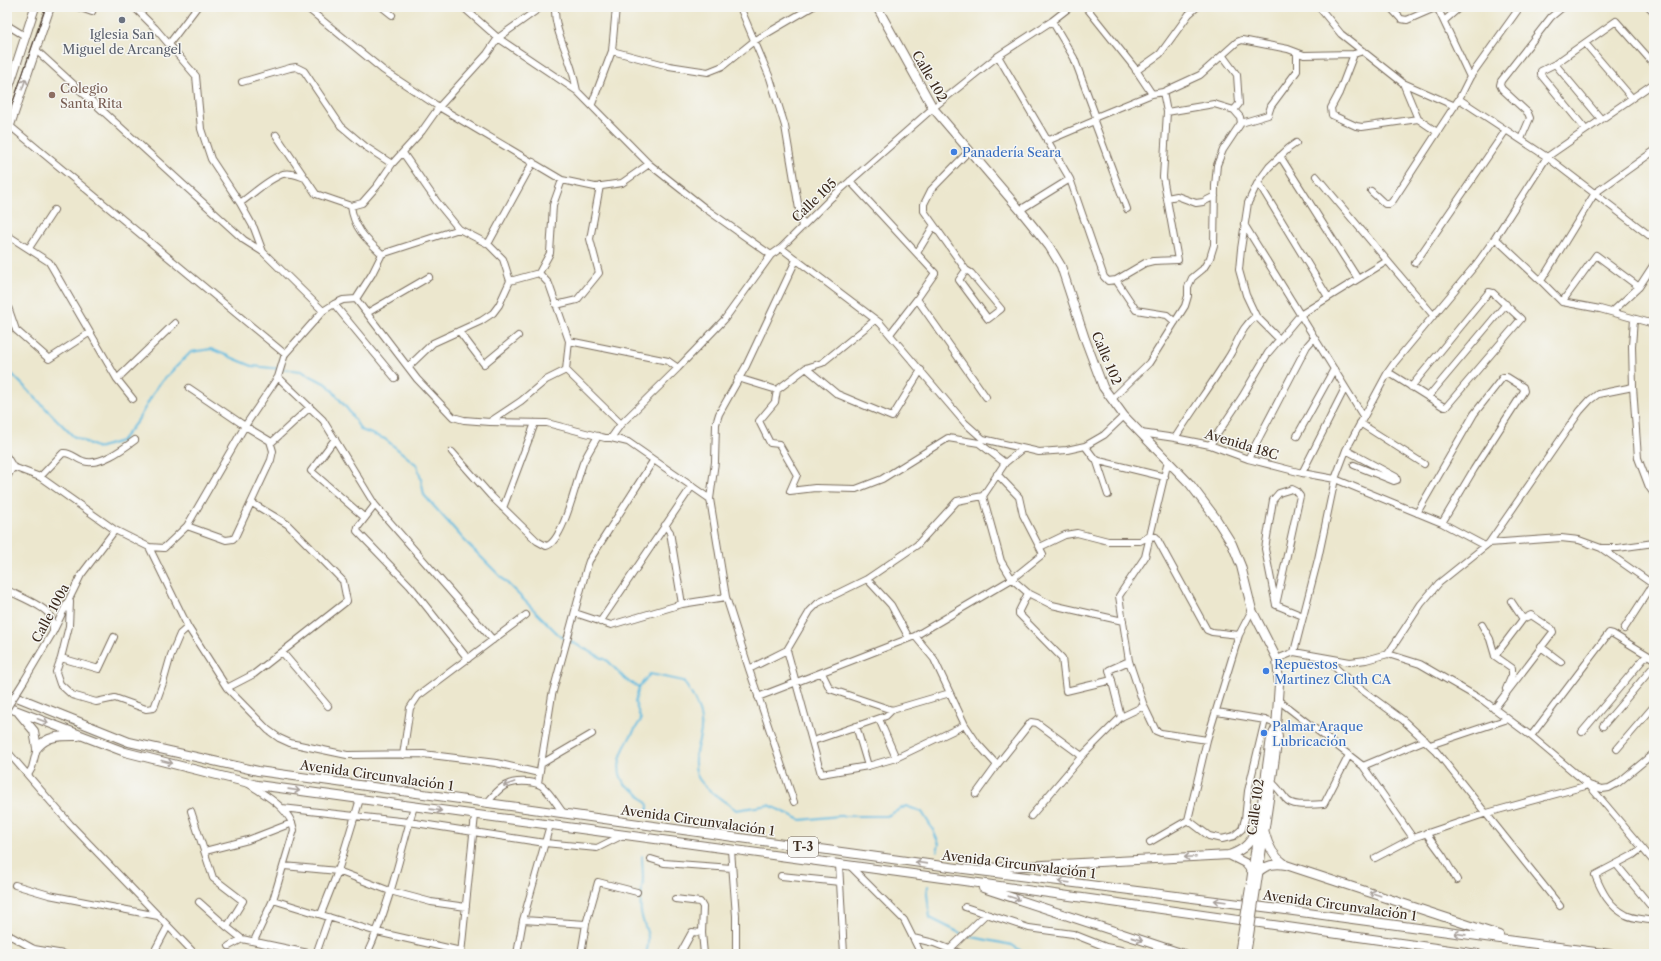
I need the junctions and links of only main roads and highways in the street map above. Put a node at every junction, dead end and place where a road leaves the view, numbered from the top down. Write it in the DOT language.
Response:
graph roads {
  1 [pos="35,7"];
  2 [pos="50,7"];
  3 [pos="877,7"];
  4 [pos="7,93"];
  5 [pos="8,130"];
  6 [pos="7,693"];
  7 [pos="7,708"];
  8 [pos="17,711"];
  9 [pos="1276,726"];
  10 [pos="81,735"];
  11 [pos="1261,828"];
  12 [pos="1229,855"];
  13 [pos="1286,865"];
  14 [pos="964,869"];
  15 [pos="1254,880"];
  16 [pos="964,881"];
  17 [pos="1519,942"];
  18 [pos="1243,950"];
  19 [pos="1184,954"];
  20 [pos="1478,954"];
  21 [pos="1610,954"];
  1 -- 4 [label="main road"];
  5 -- 2 [label="main road, one-way"];
  3 -- 9 [label="main road, Calle 102"];
  14 -- 6 [label="main road, Avenida Circunvalación 1 / T-3, one-way"];
  7 -- 8 [label="main road, Avenida Circunvalación 1 / T-3"];
  8 -- 10 [label="main road, Avenida Circunvalación 1 / T-3, one-way"];
  8 -- 10 [label="main road"];
  9 -- 11 [label="main road, Calle 102"];
  9 -- 11 [label="main road, Calle 102"];
  10 -- 16 [label="main road, Avenida Circunvalación 1 / T-3, one-way"];
  11 -- 12 [label="main road"];
  11 -- 13 [label="main road"];
  11 -- 15 [label="main road, Calle 102"];
  12 -- 14 [label="main road, one-way"];
  12 -- 15 [label="main road"];
  13 -- 15 [label="main road"];
  17 -- 13 [label="main road, one-way"];
  17 -- 14 [label="main road, Avenida Circunvalación 1 / T-3, one-way"];
  15 -- 18 [label="main road, Calle 102, bridge"];
  16 -- 19 [label="main road, one-way"];
  16 -- 20 [label="main road, Avenida Circunvalación 1 / T-3"];
  17 -- 21 [label="main road, Avenida Circunvalación 1 / T-3"];
}
